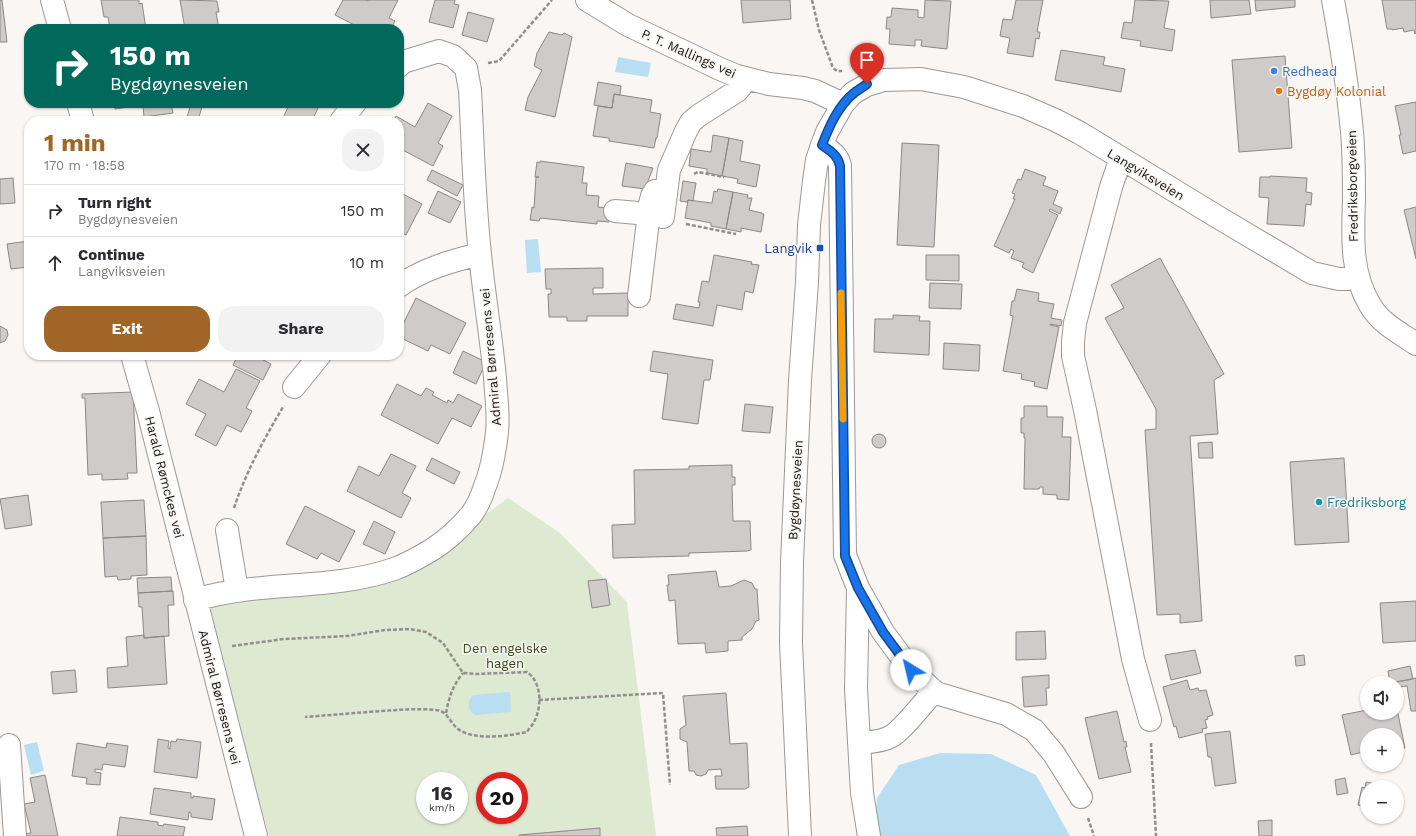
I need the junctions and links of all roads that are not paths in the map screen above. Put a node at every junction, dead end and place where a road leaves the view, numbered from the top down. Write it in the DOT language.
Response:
graph roads {
  1 [pos="52,0"];
  2 [pos="587,0"];
  3 [pos="1333,0"];
  4 [pos="59,24"];
  5 [pos="404,62"];
  6 [pos="747,79"];
  7 [pos="843,104"];
  8 [pos="351,108"];
  9 [pos="345,116"];
  10 [pos="822,145"];
  11 [pos="1121,158"];
  12 [pos="615,211"];
  13 [pos="656,216"];
  14 [pos="480,254"];
  15 [pos="1358,276"];
  16 [pos="404,283"];
  17 [pos="639,296"];
  18 [pos="1416,344"];
  19 [pos="133,360"];
  20 [pos="316,360"];
  21 [pos="294,386"];
  22 [pos="227,530"];
  23 [pos="858,588"];
  24 [pos="237,591"];
  25 [pos="195,600"];
  26 [pos="934,691"];
  27 [pos="1150,720"];
  28 [pos="859,743"];
  29 [pos="10,744"];
  30 [pos="1081,797"];
  31 [pos="15,836"];
  32 [pos="256,836"];
  33 [pos="800,836"];
  34 [pos="869,836"];
  1 -- 4 [label="street"];
  2 -- 6 [label="street, P. T. Mallings vei"];
  3 -- 15 [label="street, Fredriksborgveien"];
  5 -- 14 [label="street, Admiral Børresens vei"];
  6 -- 7 [label="street, P. T. Mallings vei"];
  6 -- 13 [label="street"];
  7 -- 10 [label="street, Bygdøynesveien"];
  7 -- 11 [label="street, Langviksveien"];
  8 -- 9 [label="street"];
  10 -- 23 [label="street"];
  10 -- 33 [label="street, Bygdøynesveien"];
  11 -- 15 [label="street, Langviksveien"];
  11 -- 27 [label="street"];
  12 -- 13 [label="street"];
  13 -- 17 [label="street"];
  14 -- 16 [label="street"];
  14 -- 24 [label="street, Admiral Børresens vei"];
  15 -- 18 [label="street"];
  19 -- 25 [label="street, Harald Rømckes vei"];
  20 -- 21 [label="street"];
  22 -- 24 [label="street"];
  23 -- 26 [label="street"];
  23 -- 28 [label="street"];
  24 -- 25 [label="street, Admiral Børresens vei"];
  25 -- 32 [label="street, Admiral Børresens vei"];
  26 -- 28 [label="street"];
  26 -- 30 [label="street"];
  28 -- 34 [label="street"];
  29 -- 31 [label="street"];
}
